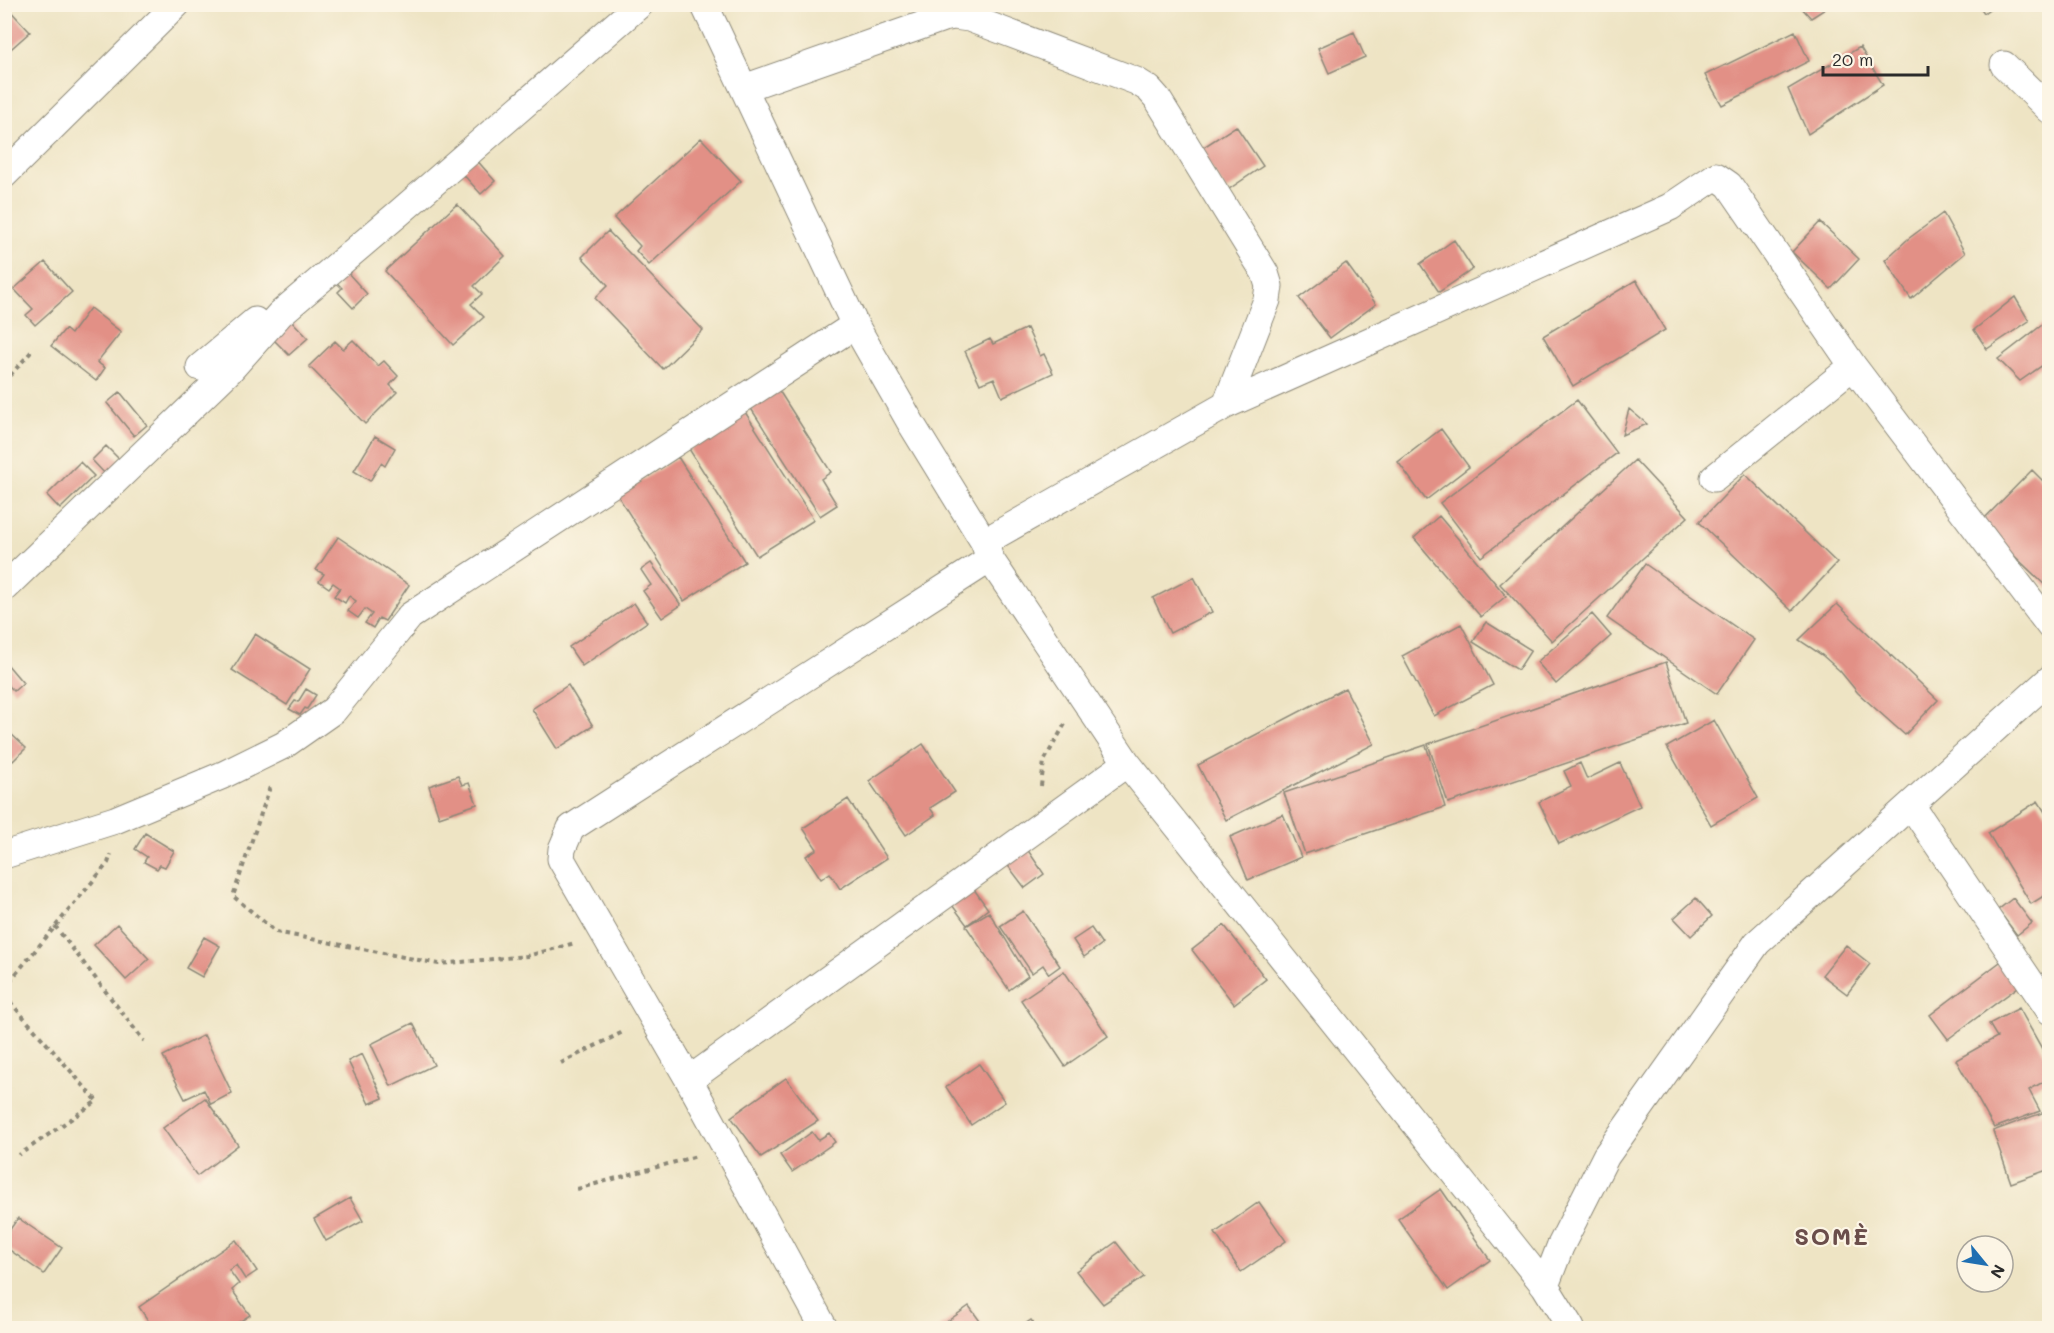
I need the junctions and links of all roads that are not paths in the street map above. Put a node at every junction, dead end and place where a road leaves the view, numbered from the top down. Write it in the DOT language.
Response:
graph roads {
  1 [pos="177,4"];
  2 [pos="638,4"];
  3 [pos="704,4"];
  4 [pos="2004,65"];
  5 [pos="744,88"];
  6 [pos="2049,111"];
  7 [pos="4,175"];
  8 [pos="855,325"];
  9 [pos="1853,366"];
  10 [pos="200,367"];
  11 [pos="1226,405"];
  12 [pos="1714,478"];
  13 [pos="987,550"];
  14 [pos="4,588"];
  15 [pos="2049,626"];
  16 [pos="2049,679"];
  17 [pos="1127,763"];
  18 [pos="1911,804"];
  19 [pos="4,855"];
  20 [pos="2049,1011"];
  21 [pos="689,1080"];
  22 [pos="1545,1286"];
  23 [pos="824,1329"];
  24 [pos="1571,1329"];
  1 -- 7 [label="street"];
  2 -- 10 [label="street"];
  2 -- 14 [label="street"];
  3 -- 5 [label="street"];
  4 -- 6 [label="street"];
  5 -- 8 [label="street"];
  5 -- 11 [label="street"];
  8 -- 13 [label="street"];
  8 -- 19 [label="street"];
  9 -- 11 [label="street"];
  9 -- 12 [label="street"];
  9 -- 15 [label="street"];
  11 -- 13 [label="street"];
  13 -- 17 [label="street"];
  13 -- 21 [label="street"];
  16 -- 18 [label="street"];
  17 -- 21 [label="street"];
  17 -- 22 [label="street"];
  18 -- 20 [label="street"];
  18 -- 22 [label="street"];
  21 -- 23 [label="street"];
  22 -- 24 [label="street"];
}
